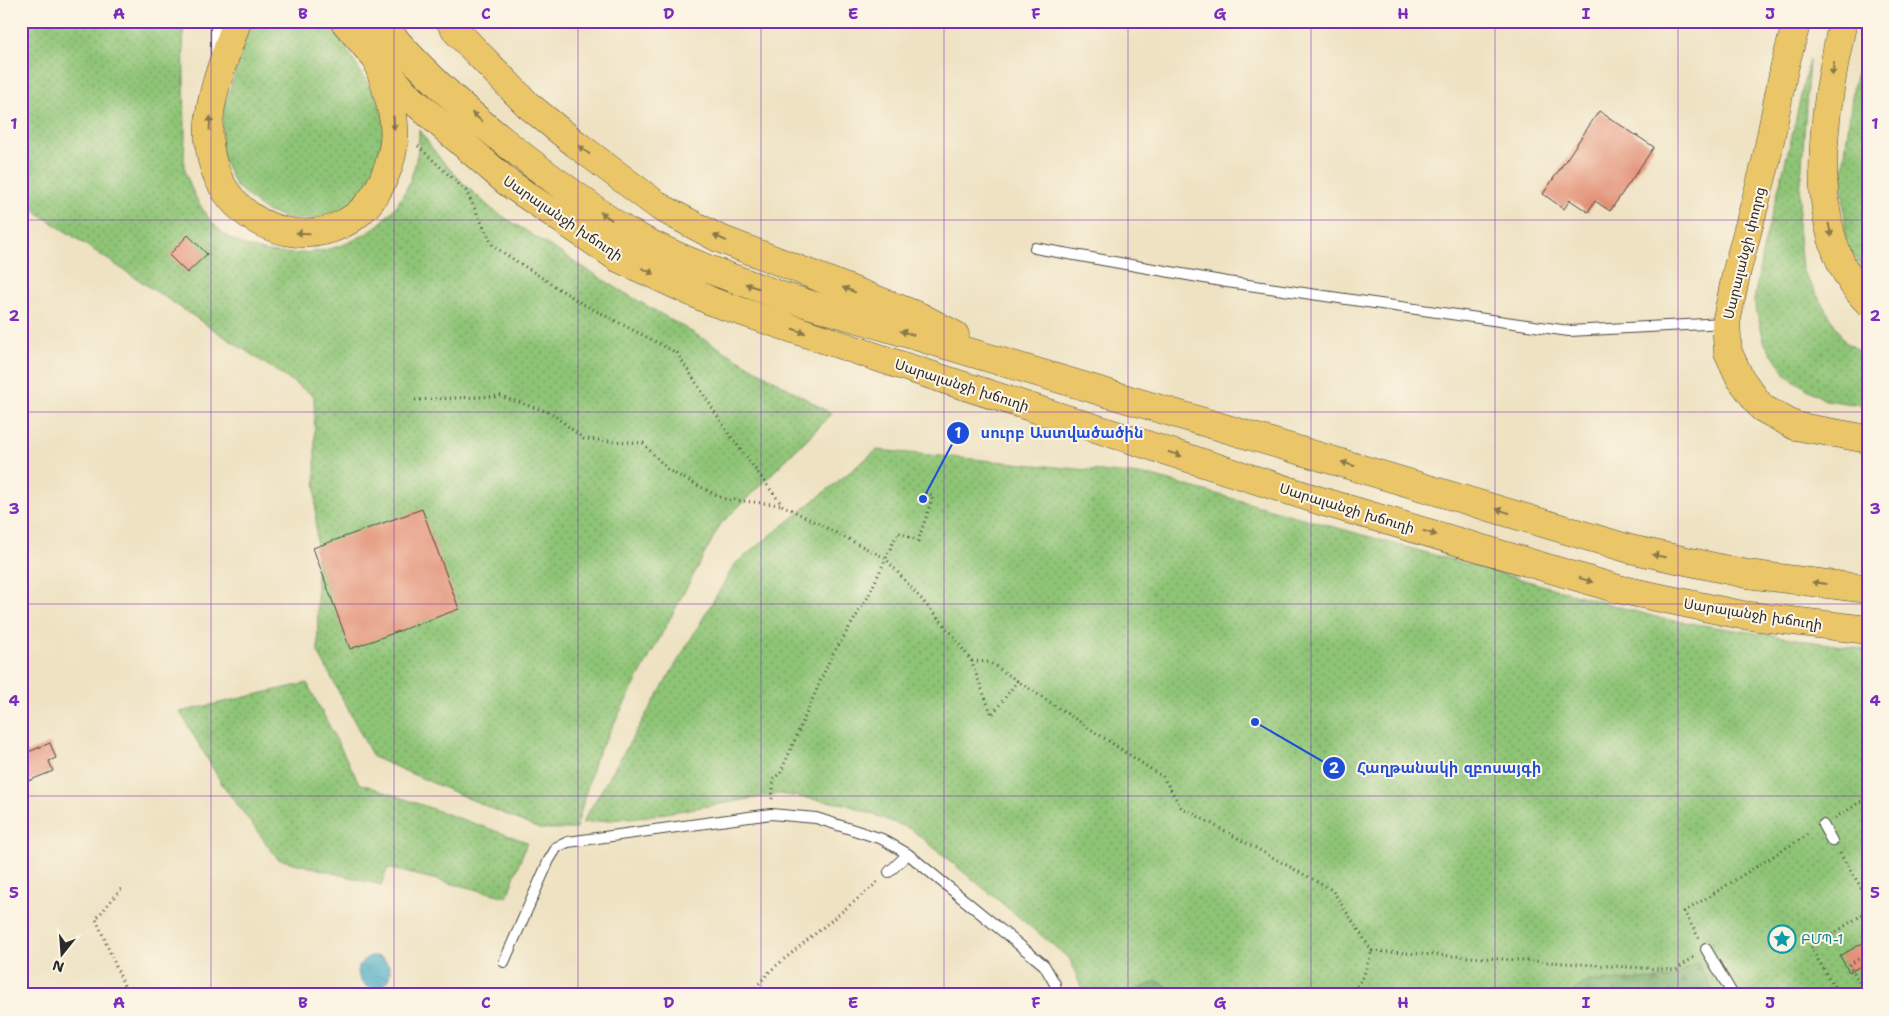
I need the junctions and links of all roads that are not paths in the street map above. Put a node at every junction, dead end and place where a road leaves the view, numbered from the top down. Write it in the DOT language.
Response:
graph roads {
  1 [pos="216,21"];
  2 [pos="237,21"];
  3 [pos="344,21"];
  4 [pos="379,21"];
  5 [pos="450,21"];
  6 [pos="1782,21"];
  7 [pos="1797,21"];
  8 [pos="1842,21"];
  9 [pos="376,59"];
  10 [pos="1784,69"];
  11 [pos="216,86"];
  12 [pos="1035,248"];
  13 [pos="1868,302"];
  14 [pos="1726,323"];
  15 [pos="1004,362"];
  16 [pos="1868,439"];
  17 [pos="1868,589"];
  18 [pos="1868,630"];
  19 [pos="1823,826"];
  20 [pos="1832,841"];
  21 [pos="908,854"];
  22 [pos="889,872"];
  23 [pos="1706,949"];
  24 [pos="504,962"];
  25 [pos="1057,995"];
  26 [pos="1733,995"];
  1 -- 11 [label="lane"];
  2 -- 11 [label="main road"];
  3 -- 9 [label="main road, Սարալանջի խճուղի"];
  15 -- 4 [label="main road, Սարալանջի խճուղի, one-way"];
  15 -- 5 [label="main road, one-way"];
  6 -- 10 [label="main road"];
  7 -- 10 [label="main road"];
  8 -- 13 [label="main road, one-way"];
  9 -- 11 [label="main road, one-way"];
  9 -- 18 [label="main road, Սարալանջի խճուղի, one-way"];
  10 -- 14 [label="main road, Սարալանջի փողոց"];
  12 -- 14 [label="lane"];
  14 -- 16 [label="main road, Սարալանջի փողոց"];
  17 -- 15 [label="main road, Սարալանջի խճուղի, one-way"];
  19 -- 20 [label="lane"];
  21 -- 22 [label="lane"];
  21 -- 24 [label="lane"];
  21 -- 25 [label="lane"];
  23 -- 26 [label="lane"];
}
